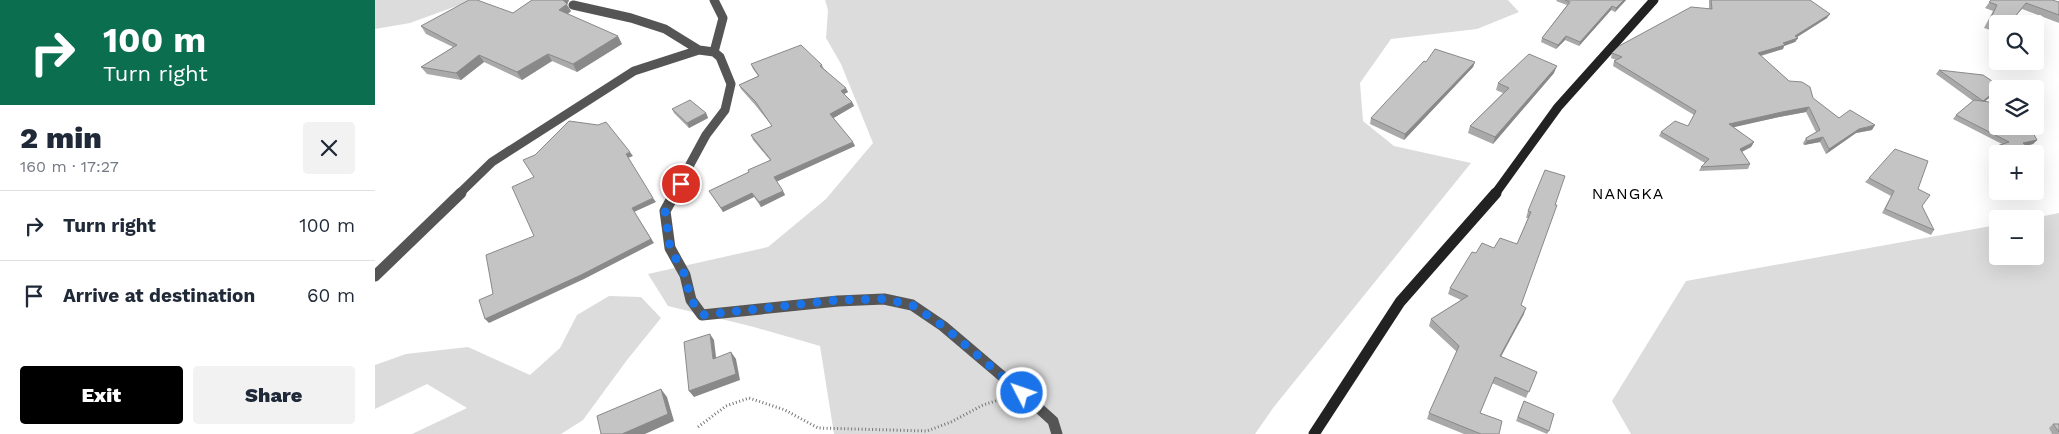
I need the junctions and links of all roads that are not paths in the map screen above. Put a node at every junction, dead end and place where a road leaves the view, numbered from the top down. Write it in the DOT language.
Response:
graph roads {
  1 [pos="714,0"];
  2 [pos="1653,0"];
  3 [pos="573,5"];
  4 [pos="699,50"];
  5 [pos="714,52"];
  6 [pos="375,276"];
  7 [pos="1057,434"];
  8 [pos="1314,434"];
  1 -- 5 [label="street"];
  2 -- 8 [label="main road"];
  3 -- 4 [label="street"];
  4 -- 5 [label="street"];
  4 -- 6 [label="street"];
  5 -- 7 [label="street"];
}
